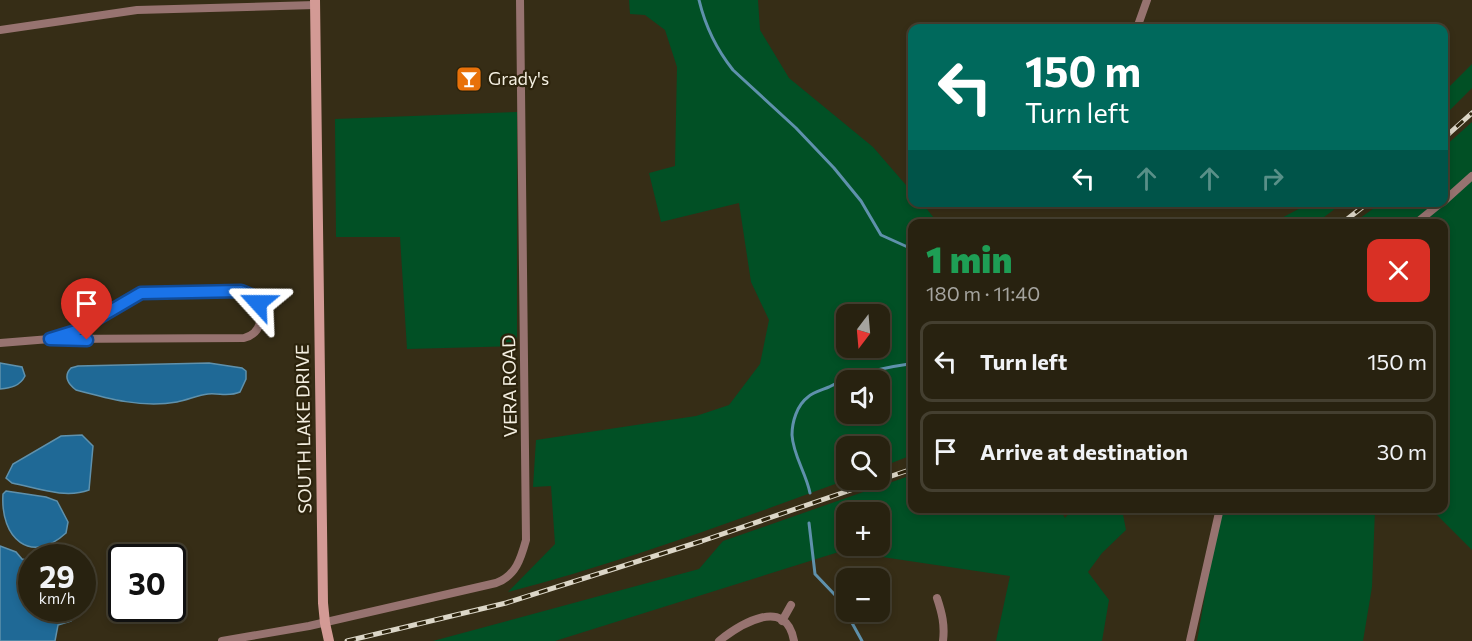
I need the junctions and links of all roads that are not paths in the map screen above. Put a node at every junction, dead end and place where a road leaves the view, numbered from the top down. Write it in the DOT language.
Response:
graph roads {
  1 [pos="520,0"];
  2 [pos="1147,0"];
  3 [pos="315,3"];
  4 [pos="1138,24"];
  5 [pos="0,30"];
  6 [pos="1472,176"];
  7 [pos="1448,198"];
  8 [pos="1437,207"];
  9 [pos="1422,219"];
  10 [pos="50,339"];
  11 [pos="0,343"];
  12 [pos="1219,513"];
  13 [pos="937,598"];
  14 [pos="791,605"];
  15 [pos="782,621"];
  16 [pos="325,623"];
  17 [pos="222,641"];
  18 [pos="329,641"];
  19 [pos="719,641"];
  20 [pos="794,641"];
  21 [pos="943,641"];
  22 [pos="1190,641"];
  1 -- 16 [label="street, VERA ROAD"];
  2 -- 4 [label="street"];
  3 -- 5 [label="street"];
  3 -- 16 [label="main road, SOUTH LAKE DRIVE"];
  6 -- 7 [label="street"];
  8 -- 9 [label="street"];
  10 -- 10 [label="street"];
  10 -- 11 [label="street"];
  12 -- 22 [label="street"];
  13 -- 21 [label="street"];
  14 -- 15 [label="street"];
  15 -- 19 [label="street"];
  15 -- 20 [label="street"];
  16 -- 17 [label="street, VERA ROAD"];
  16 -- 18 [label="main road, SOUTH LAKE DRIVE"];
}
